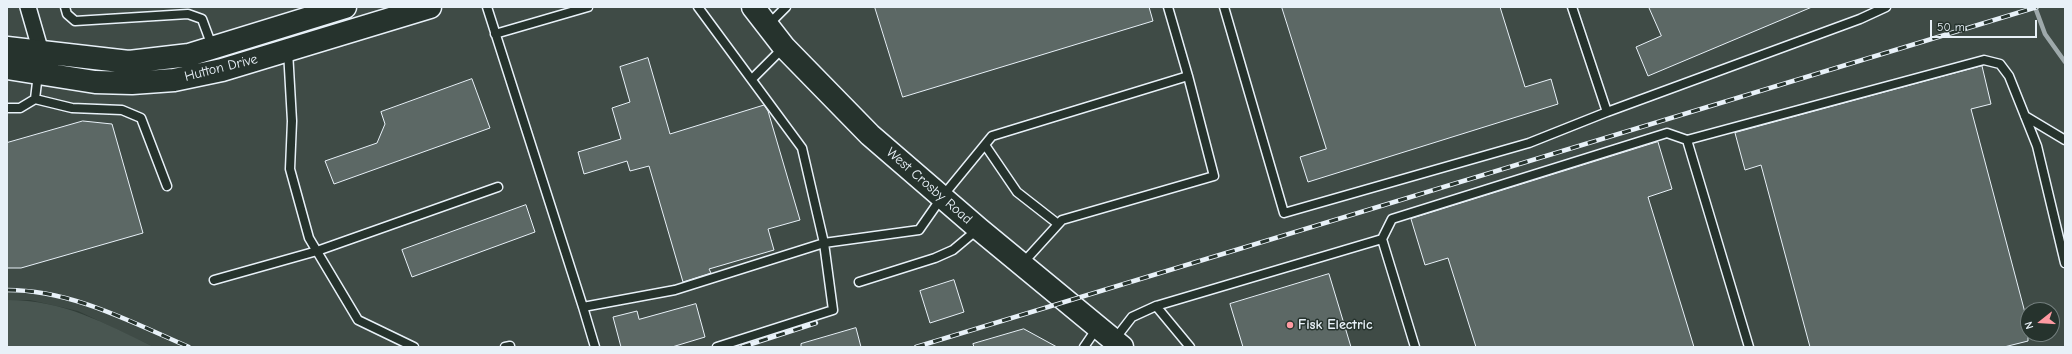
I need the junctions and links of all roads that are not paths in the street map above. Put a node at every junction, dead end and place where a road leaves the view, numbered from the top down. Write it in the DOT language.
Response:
graph roads {
  1 [pos="65,7"];
  2 [pos="345,7"];
  3 [pos="430,7"];
  4 [pos="487,7"];
  5 [pos="588,7"];
  6 [pos="698,7"];
  7 [pos="753,7"];
  8 [pos="786,7"];
  9 [pos="1168,7"];
  10 [pos="1224,7"];
  11 [pos="1572,7"];
  12 [pos="1886,7"];
  13 [pos="30,8"];
  14 [pos="767,25"];
  15 [pos="281,26"];
  16 [pos="495,34"];
  17 [pos="212,47"];
  18 [pos="784,47"];
  19 [pos="7,48"];
  20 [pos="288,50"];
  21 [pos="40,63"];
  22 [pos="7,68"];
  23 [pos="1188,76"];
  24 [pos="752,79"];
  25 [pos="35,99"];
  26 [pos="7,108"];
  27 [pos="1607,112"];
  28 [pos="2025,116"];
  29 [pos="1687,140"];
  30 [pos="2065,140"];
  31 [pos="985,145"];
  32 [pos="167,186"];
  33 [pos="498,187"];
  34 [pos="942,197"];
  35 [pos="1058,224"];
  36 [pos="979,229"];
  37 [pos="1382,239"];
  38 [pos="824,243"];
  39 [pos="317,251"];
  40 [pos="2065,263"];
  41 [pos="1022,265"];
  42 [pos="214,280"];
  43 [pos="859,282"];
  44 [pos="1156,306"];
  45 [pos="583,307"];
  46 [pos="1111,338"];
  47 [pos="414,347"];
  48 [pos="595,347"];
  49 [pos="718,347"];
  50 [pos="1084,347"];
  51 [pos="1190,347"];
  52 [pos="1415,347"];
  53 [pos="1749,347"];
  1 -- 17 [label="lane"];
  2 -- 15 [label="street, Hutton Drive"];
  3 -- 20 [label="street, Hutton Drive"];
  4 -- 16 [label="lane"];
  5 -- 16 [label="lane"];
  6 -- 24 [label="lane"];
  7 -- 14 [label="street, West Crosby Road"];
  8 -- 14 [label="lane"];
  9 -- 23 [label="lane"];
  10 -- 27 [label="lane"];
  11 -- 27 [label="lane"];
  12 -- 27 [label="lane"];
  13 -- 21 [label="street"];
  14 -- 18 [label="street, West Crosby Road"];
  15 -- 17 [label="street, Hutton Drive"];
  15 -- 20 [label="street"];
  16 -- 45 [label="lane"];
  17 -- 21 [label="street, Hutton Drive"];
  18 -- 24 [label="lane"];
  18 -- 34 [label="street, West Crosby Road"];
  19 -- 21 [label="street, Hutton Drive"];
  20 -- 21 [label="street, Hutton Drive"];
  20 -- 39 [label="lane"];
  21 -- 22 [label="street, Hutton Drive"];
  21 -- 25 [label="lane"];
  23 -- 31 [label="lane"];
  23 -- 35 [label="lane"];
  24 -- 38 [label="lane"];
  25 -- 26 [label="lane"];
  25 -- 32 [label="lane"];
  28 -- 29 [label="lane"];
  28 -- 30 [label="lane"];
  28 -- 40 [label="lane"];
  29 -- 37 [label="lane"];
  29 -- 53 [label="lane"];
  31 -- 34 [label="lane"];
  31 -- 35 [label="lane"];
  33 -- 39 [label="lane"];
  34 -- 36 [label="street, West Crosby Road"];
  34 -- 38 [label="lane"];
  35 -- 41 [label="lane"];
  36 -- 41 [label="street, West Crosby Road"];
  36 -- 43 [label="lane"];
  37 -- 44 [label="lane"];
  37 -- 52 [label="lane"];
  38 -- 45 [label="lane"];
  38 -- 49 [label="lane"];
  39 -- 42 [label="lane"];
  39 -- 47 [label="lane"];
  41 -- 46 [label="street, West Crosby Road"];
  44 -- 46 [label="lane"];
  44 -- 51 [label="lane"];
  45 -- 48 [label="lane"];
  46 -- 50 [label="lane"];
}
